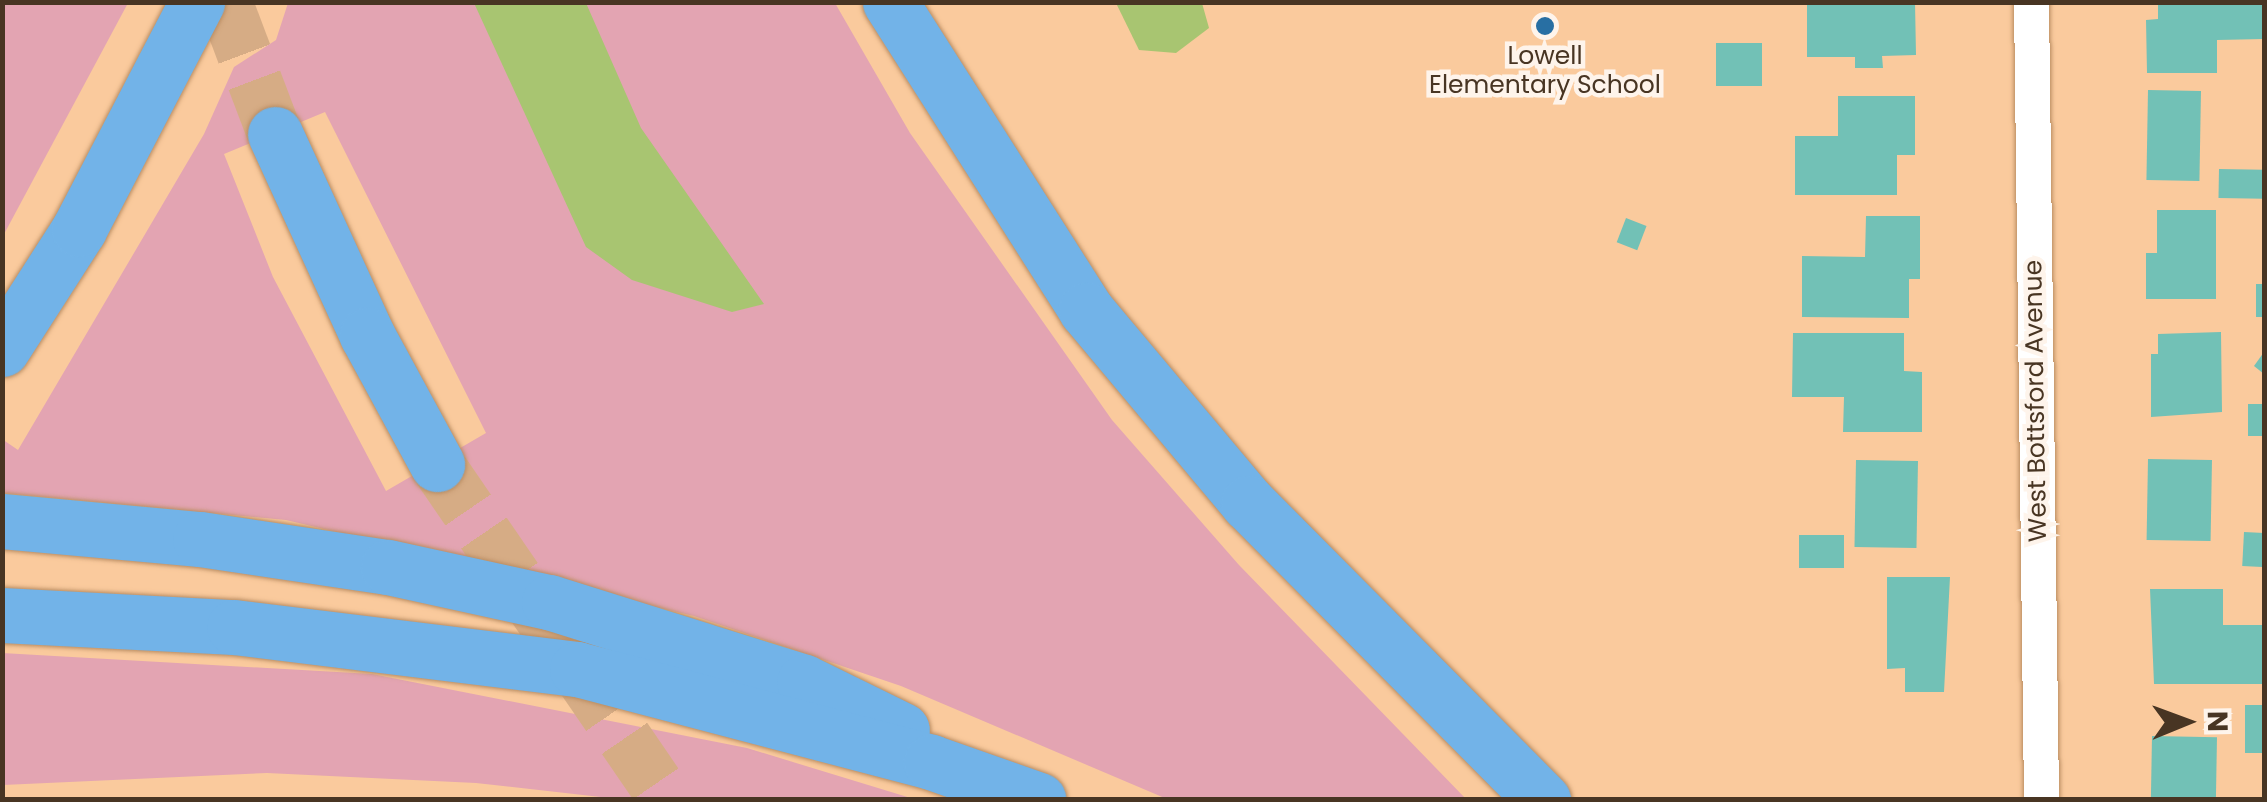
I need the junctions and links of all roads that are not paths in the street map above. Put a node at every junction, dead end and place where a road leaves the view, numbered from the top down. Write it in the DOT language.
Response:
graph roads {
  1 [pos="197,2"];
  2 [pos="890,2"];
  3 [pos="2031,2"];
  4 [pos="275,134"];
  5 [pos="2,349"];
  6 [pos="436,464"];
  7 [pos="2,521"];
  8 [pos="2,615"];
  9 [pos="931,762"];
  10 [pos="1039,800"];
  11 [pos="1543,800"];
  12 [pos="2041,800"];
  1 -- 5 [label="highway"];
  2 -- 11 [label="highway"];
  3 -- 12 [label="street, West Bottsford Avenue"];
  4 -- 6 [label="highway"];
  7 -- 9 [label="highway"];
  8 -- 9 [label="highway"];
  9 -- 10 [label="highway"];
}
